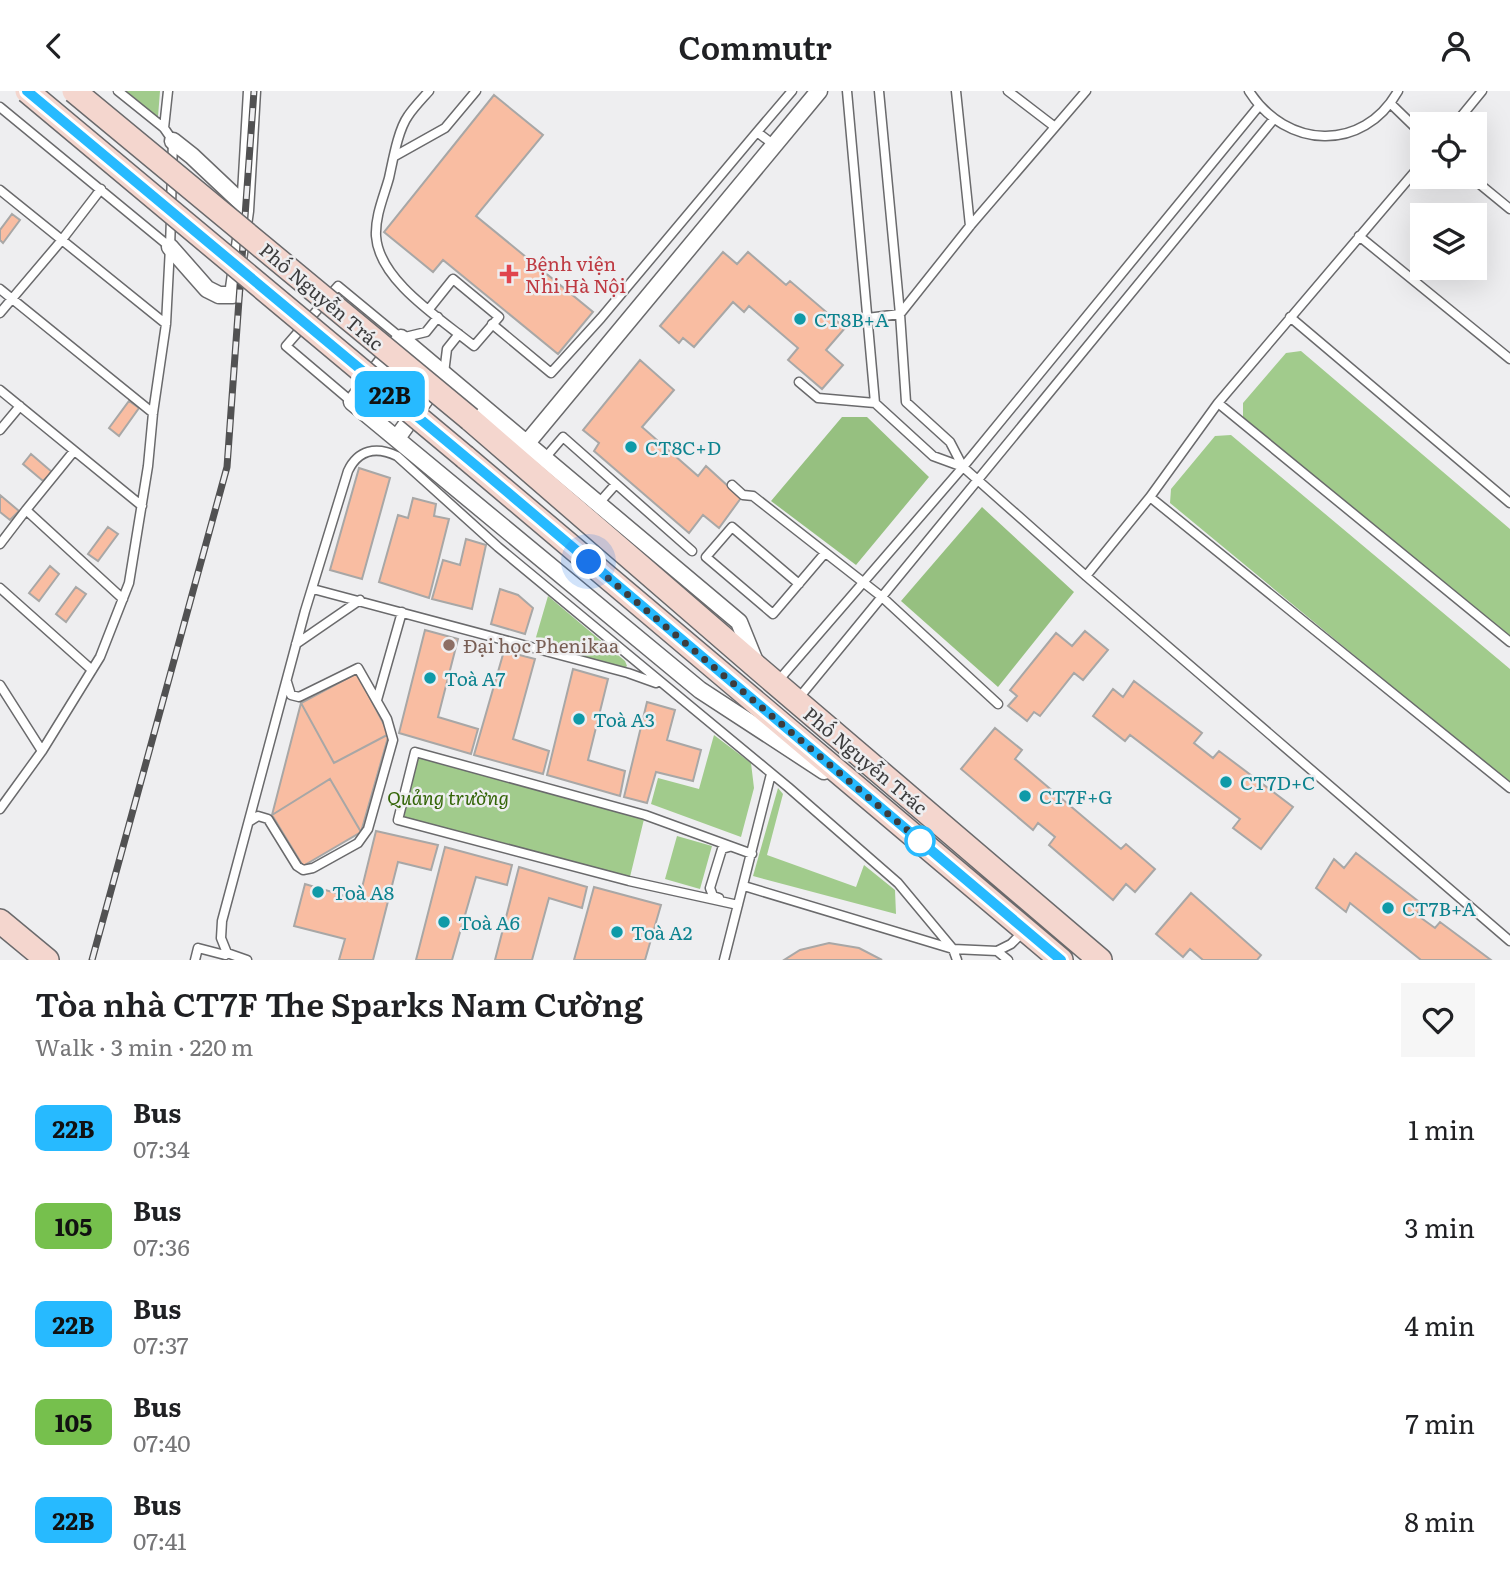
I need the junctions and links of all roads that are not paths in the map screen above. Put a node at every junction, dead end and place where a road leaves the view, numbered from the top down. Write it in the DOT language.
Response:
graph roads {
  1 [pos="27,91"];
  2 [pos="74,91"];
  3 [pos="118,91"];
  4 [pos="168,91"];
  5 [pos="252,91"];
  6 [pos="429,91"];
  7 [pos="476,91"];
  8 [pos="792,91"];
  9 [pos="819,91"];
  10 [pos="847,91"];
  11 [pos="879,91"];
  12 [pos="956,91"];
  13 [pos="1008,91"];
  14 [pos="1086,91"];
  15 [pos="1250,91"];
  16 [pos="1398,91"];
  17 [pos="1482,91"];
  18 [pos="1391,104"];
  19 [pos="1259,106"];
  20 [pos="0,107"];
  21 [pos="1465,112"];
  22 [pos="1273,120"];
  23 [pos="1410,122"];
  24 [pos="1055,127"];
  25 [pos="757,132"];
  26 [pos="168,135"];
  27 [pos="774,145"];
  28 [pos="395,156"];
  29 [pos="1410,177"];
  30 [pos="101,189"];
  31 [pos="1486,189"];
  32 [pos="0,190"];
  33 [pos="245,206"];
  34 [pos="1510,209"];
  35 [pos="970,226"];
  36 [pos="1359,236"];
  37 [pos="61,241"];
  38 [pos="170,247"];
  39 [pos="0,289"];
  40 [pos="12,299"];
  41 [pos="429,309"];
  42 [pos="0,313"];
  43 [pos="900,314"];
  44 [pos="438,317"];
  45 [pos="1290,317"];
  46 [pos="867,318"];
  47 [pos="166,324"];
  48 [pos="492,324"];
  49 [pos="459,334"];
  50 [pos="401,338"];
  51 [pos="1510,359"];
  52 [pos="444,373"];
  53 [pos="799,382"];
  54 [pos="0,390"];
  55 [pos="352,402"];
  56 [pos="1218,403"];
  57 [pos="875,404"];
  58 [pos="20,406"];
  59 [pos="153,413"];
  60 [pos="0,430"];
  61 [pos="397,438"];
  62 [pos="527,443"];
  63 [pos="74,451"];
  64 [pos="545,458"];
  65 [pos="963,467"];
  66 [pos="978,479"];
  67 [pos="615,485"];
  68 [pos="732,485"];
  69 [pos="1150,497"];
  70 [pos="599,503"];
  71 [pos="1510,503"];
  72 [pos="142,506"];
  73 [pos="26,510"];
  74 [pos="0,544"];
  75 [pos="692,551"];
  76 [pos="825,553"];
  77 [pos="1086,576"];
  78 [pos="864,582"];
  79 [pos="799,584"];
  80 [pos="0,588"];
  81 [pos="313,589"];
  82 [pos="882,597"];
  83 [pos="123,599"];
  84 [pos="360,600"];
  85 [pos="402,612"];
  86 [pos="1510,642"];
  87 [pos="296,644"];
  88 [pos="92,670"];
  89 [pos="767,677"];
  90 [pos="287,679"];
  91 [pos="0,685"];
  92 [pos="662,685"];
  93 [pos="377,700"];
  94 [pos="797,701"];
  95 [pos="998,704"];
  96 [pos="42,751"];
  97 [pos="771,774"];
  98 [pos="1510,788"];
  99 [pos="1,805"];
  100 [pos="885,811"];
  101 [pos="250,821"];
  102 [pos="752,854"];
  103 [pos="744,886"];
  104 [pos="738,905"];
  105 [pos="1042,909"];
  106 [pos="0,921"];
  107 [pos="1025,930"];
  108 [pos="1510,941"];
  109 [pos="953,949"];
  110 [pos="226,951"];
  111 [pos="997,951"];
  112 [pos="47,960"];
  113 [pos="195,960"];
  114 [pos="247,960"];
  115 [pos="724,960"];
  116 [pos="949,960"];
  117 [pos="957,960"];
  118 [pos="1007,960"];
  119 [pos="1061,960"];
  120 [pos="1100,960"];
  1 -- 100 [label="main road, Phố Nguyễn Trác, bridge"];
  2 -- 89 [label="main road, Phố Nguyễn Trác, bridge"];
  3 -- 26 [label="lane"];
  4 -- 26 [label="lane"];
  5 -- 33 [label="street"];
  6 -- 28 [label="lane"];
  7 -- 28 [label="lane"];
  8 -- 25 [label="lane"];
  9 -- 27 [label="street"];
  10 -- 46 [label="lane"];
  11 -- 43 [label="lane"];
  12 -- 35 [label="lane"];
  13 -- 24 [label="lane"];
  14 -- 24 [label="lane"];
  15 -- 19 [label="lane"];
  16 -- 18 [label="lane"];
  17 -- 21 [label="lane"];
  18 -- 22 [label="lane"];
  18 -- 23 [label="lane"];
  19 -- 22 [label="lane"];
  19 -- 65 [label="lane"];
  20 -- 30 [label="lane"];
  22 -- 66 [label="lane"];
  24 -- 35 [label="lane"];
  25 -- 27 [label="lane"];
  25 -- 48 [label="lane"];
  26 -- 33 [label="street"];
  26 -- 38 [label="lane"];
  27 -- 62 [label="street"];
  28 -- 41 [label="lane"];
  29 -- 36 [label="lane"];
  30 -- 37 [label="lane"];
  30 -- 38 [label="lane"];
  31 -- 34 [label="lane"];
  32 -- 37 [label="lane"];
  33 -- 38 [label="street"];
  35 -- 43 [label="lane"];
  36 -- 45 [label="lane"];
  36 -- 51 [label="lane"];
  37 -- 40 [label="lane"];
  37 -- 47 [label="lane"];
  38 -- 47 [label="lane"];
  39 -- 40 [label="lane"];
  40 -- 42 [label="lane"];
  40 -- 59 [label="lane"];
  41 -- 44 [label="lane"];
  41 -- 48 [label="lane"];
  43 -- 46 [label="lane"];
  43 -- 65 [label="lane"];
  44 -- 49 [label="lane"];
  44 -- 50 [label="lane"];
  45 -- 56 [label="lane"];
  45 -- 71 [label="lane"];
  46 -- 57 [label="lane"];
  47 -- 59 [label="lane"];
  48 -- 49 [label="lane"];
  49 -- 52 [label="lane"];
  50 -- 52 [label="street, Phố Nguyễn Trác"];
  50 -- 55 [label="street"];
  50 -- 55 [label="lane"];
  52 -- 61 [label="street"];
  52 -- 62 [label="street, Phố Nguyễn Trác"];
  53 -- 57 [label="lane"];
  54 -- 58 [label="lane"];
  55 -- 61 [label="street, Phố Nguyễn Trác"];
  56 -- 69 [label="lane"];
  56 -- 86 [label="lane"];
  57 -- 65 [label="lane"];
  58 -- 60 [label="lane"];
  58 -- 63 [label="lane"];
  59 -- 72 [label="lane"];
  61 -- 100 [label="street, Phố Nguyễn Trác"];
  62 -- 64 [label="street, Phố Nguyễn Trác"];
  63 -- 72 [label="lane"];
  63 -- 73 [label="lane"];
  64 -- 67 [label="lane"];
  64 -- 70 [label="street, Phố Nguyễn Trác"];
  65 -- 66 [label="lane"];
  65 -- 78 [label="lane"];
  66 -- 77 [label="lane"];
  66 -- 82 [label="lane"];
  67 -- 70 [label="lane"];
  67 -- 75 [label="lane"];
  68 -- 76 [label="lane"];
  69 -- 77 [label="lane"];
  69 -- 98 [label="lane"];
  70 -- 89 [label="street, Phố Nguyễn Trác"];
  72 -- 83 [label="lane"];
  73 -- 74 [label="lane"];
  73 -- 83 [label="lane"];
  76 -- 78 [label="lane"];
  76 -- 79 [label="lane"];
  77 -- 108 [label="lane"];
  78 -- 82 [label="lane"];
  78 -- 89 [label="lane"];
  79 -- 79 [label="lane"];
  80 -- 88 [label="lane"];
  81 -- 84 [label="lane"];
  81 -- 87 [label="lane"];
  81 -- 92 [label="lane"];
  82 -- 94 [label="lane"];
  82 -- 95 [label="lane"];
  83 -- 88 [label="lane"];
  84 -- 85 [label="lane"];
  84 -- 87 [label="lane"];
  85 -- 92 [label="lane"];
  85 -- 93 [label="lane"];
  87 -- 90 [label="lane"];
  88 -- 96 [label="lane"];
  89 -- 94 [label="main road, Phố Nguyễn Trác"];
  90 -- 93 [label="lane"];
  90 -- 101 [label="lane"];
  91 -- 96 [label="lane"];
  92 -- 97 [label="lane"];
  93 -- 101 [label="lane"];
  94 -- 105 [label="main road, Phố Nguyễn Trác"];
  96 -- 99 [label="lane"];
  97 -- 102 [label="lane"];
  97 -- 109 [label="lane"];
  100 -- 107 [label="main road, Phố Nguyễn Trác"];
  101 -- 110 [label="lane"];
  102 -- 103 [label="lane"];
  102 -- 104 [label="lane"];
  102 -- 104 [label="lane"];
  103 -- 104 [label="lane"];
  103 -- 109 [label="lane"];
  104 -- 115 [label="lane"];
  105 -- 107 [label="main road"];
  105 -- 120 [label="main road, Phố Nguyễn Trác"];
  106 -- 112 [label="main road"];
  107 -- 111 [label="lane"];
  107 -- 119 [label="main road, Phố Nguyễn Trác"];
  109 -- 111 [label="lane"];
  109 -- 116 [label="lane"];
  109 -- 117 [label="lane"];
  110 -- 113 [label="lane"];
  110 -- 114 [label="lane"];
  111 -- 118 [label="lane"];
}
